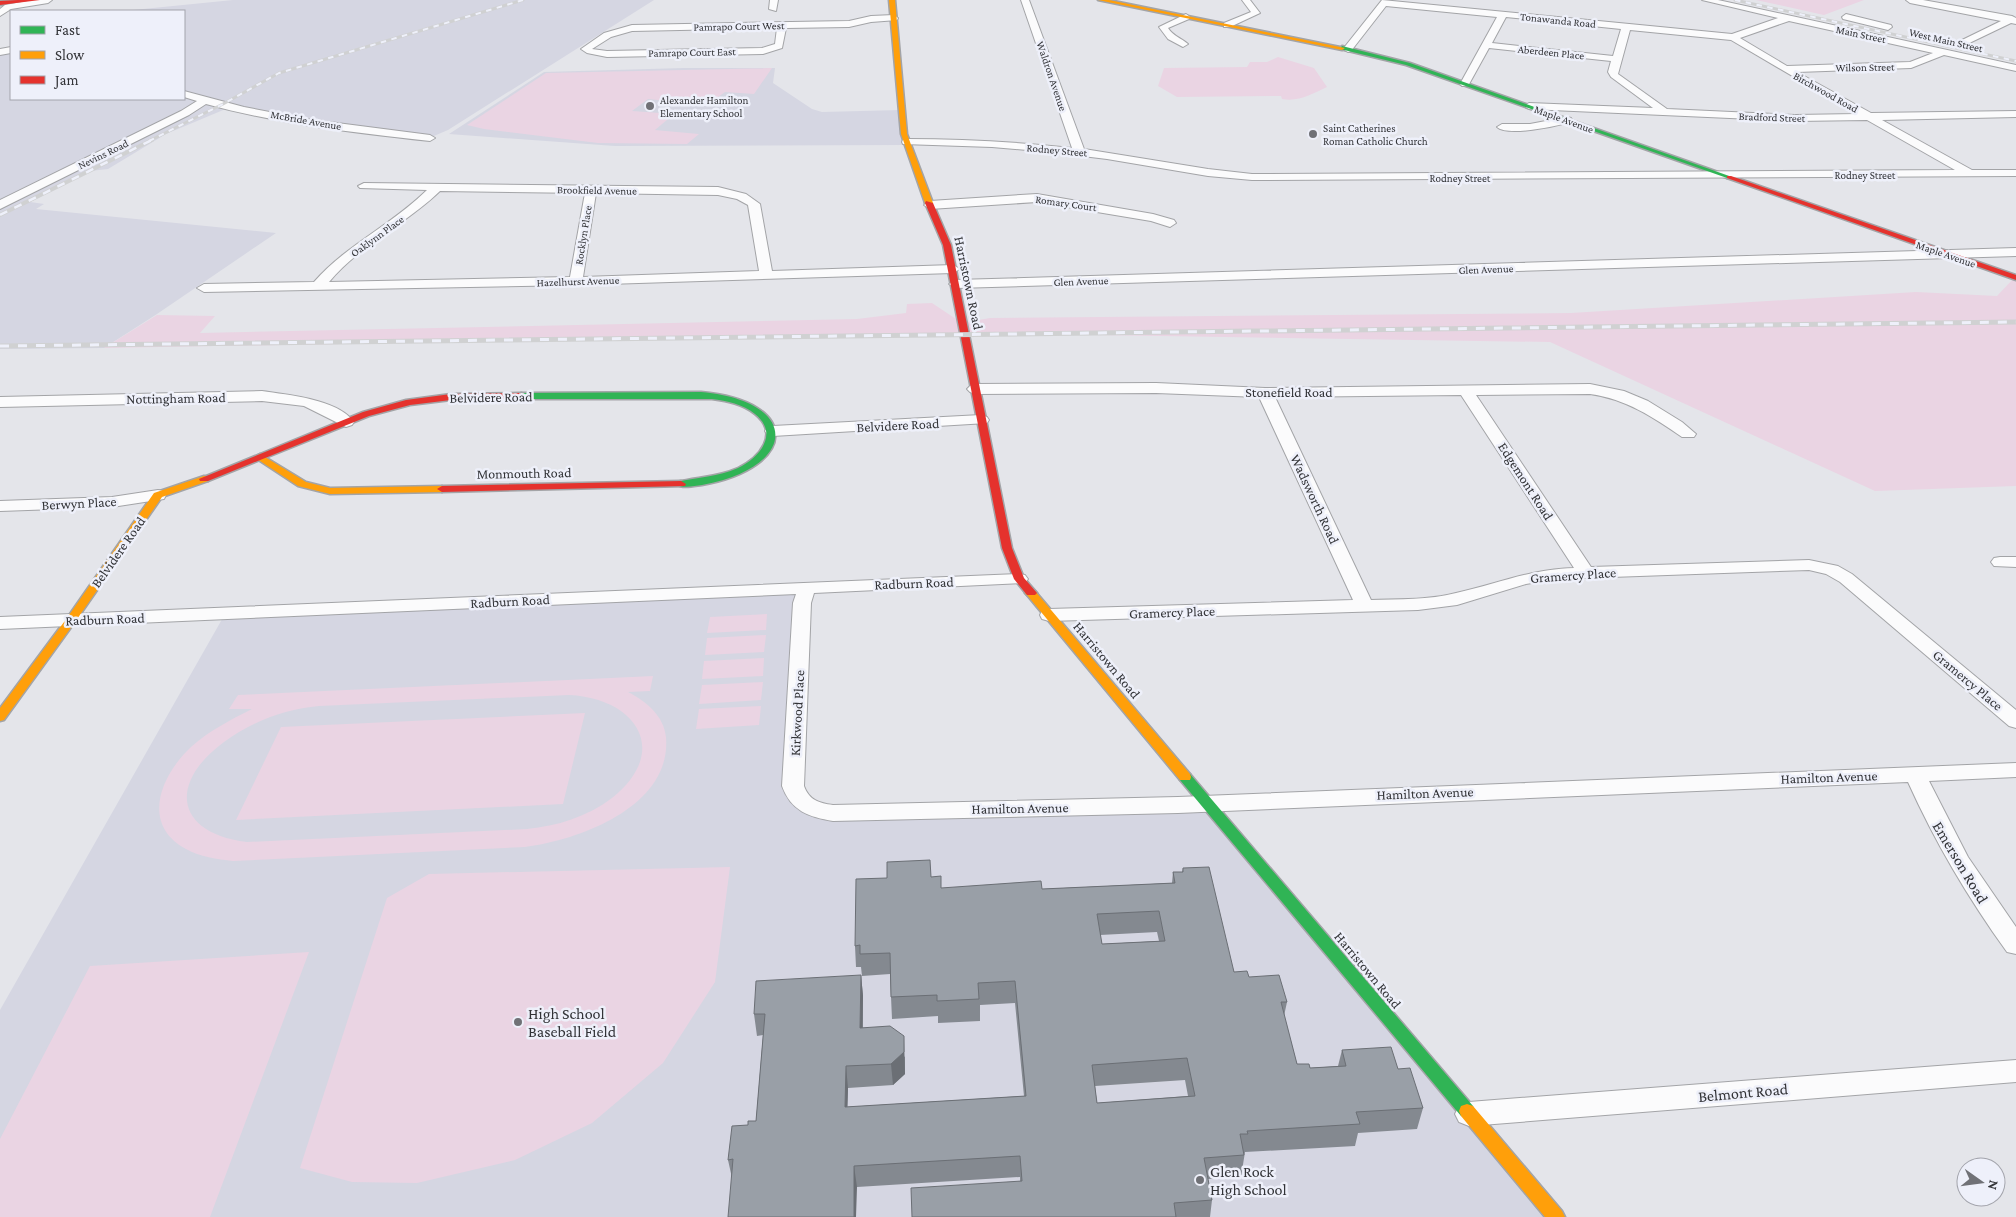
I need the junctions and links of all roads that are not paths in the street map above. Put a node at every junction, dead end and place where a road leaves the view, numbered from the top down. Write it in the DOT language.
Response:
graph roads {
  1 [pos="37,0"];
  2 [pos="48,0"];
  3 [pos="892,0"];
  4 [pos="1025,0"];
  5 [pos="1101,0"];
  6 [pos="1246,0"];
  7 [pos="1706,0"];
  8 [pos="1910,0"];
  9 [pos="1,1"];
  10 [pos="1385,1"];
  11 [pos="0,13"];
  12 [pos="1503,14"];
  13 [pos="1186,17"];
  14 [pos="1846,17"];
  15 [pos="1788,18"];
  16 [pos="2014,19"];
  17 [pos="894,22"];
  18 [pos="849,24"];
  19 [pos="782,25"];
  20 [pos="1227,25"];
  21 [pos="1626,27"];
  22 [pos="1894,28"];
  23 [pos="1732,37"];
  24 [pos="1183,44"];
  25 [pos="1485,45"];
  26 [pos="588,47"];
  27 [pos="1979,47"];
  28 [pos="1348,49"];
  29 [pos="1943,52"];
  30 [pos="1616,59"];
  31 [pos="2016,68"];
  32 [pos="1785,69"];
  33 [pos="1465,84"];
  34 [pos="185,94"];
  35 [pos="205,100"];
  36 [pos="1529,106"];
  37 [pos="1663,112"];
  38 [pos="2016,114"];
  39 [pos="1870,117"];
  40 [pos="1567,120"];
  41 [pos="1502,127"];
  42 [pos="430,138"];
  43 [pos="907,142"];
  44 [pos="1079,152"];
  45 [pos="2016,173"];
  46 [pos="1972,174"];
  47 [pos="1723,176"];
  48 [pos="364,186"];
  49 [pos="436,187"];
  50 [pos="591,189"];
  51 [pos="0,205"];
  52 [pos="930,205"];
  53 [pos="1170,223"];
  54 [pos="2016,252"];
  55 [pos="1946,254"];
  56 [pos="953,269"];
  57 [pos="766,276"];
  58 [pos="2016,278"];
  59 [pos="576,282"];
  60 [pos="956,284"];
  61 [pos="318,286"];
  62 [pos="204,288"];
  63 [pos="975,389"];
  64 [pos="1465,390"];
  65 [pos="1265,393"];
  66 [pos="0,402"];
  67 [pos="981,420"];
  68 [pos="346,422"];
  69 [pos="773,431"];
  70 [pos="1688,434"];
  71 [pos="260,457"];
  72 [pos="158,495"];
  73 [pos="0,506"];
  74 [pos="1586,572"];
  75 [pos="1019,579"];
  76 [pos="807,587"];
  77 [pos="1365,606"];
  78 [pos="1049,615"];
  79 [pos="71,620"];
  80 [pos="0,623"];
  81 [pos="0,717"];
  82 [pos="2016,721"];
  83 [pos="2016,770"];
  84 [pos="1915,774"];
  85 [pos="1208,802"];
  86 [pos="833,813"];
  87 [pos="2016,945"];
  88 [pos="2016,1071"];
  89 [pos="1469,1114"];
  90 [pos="1556,1217"];
  1 -- 9 [label="main road"];
  2 -- 11 [label="street"];
  3 -- 17 [label="main road, Harristown Road"];
  4 -- 44 [label="street, Waldron Avenue"];
  5 -- 13 [label="main road, Maple Avenue"];
  6 -- 20 [label="street"];
  7 -- 15 [label="street, Main Street"];
  8 -- 16 [label="street"];
  10 -- 12 [label="street, Tonawanda Road"];
  10 -- 28 [label="street"];
  12 -- 21 [label="street, Tonawanda Road"];
  12 -- 25 [label="street"];
  13 -- 20 [label="main road, Maple Avenue"];
  13 -- 24 [label="street"];
  14 -- 22 [label="street, West Main Street"];
  15 -- 23 [label="street"];
  15 -- 29 [label="street, Main Street"];
  16 -- 27 [label="street, West Main Street"];
  17 -- 18 [label="street"];
  17 -- 43 [label="main road, Harristown Road"];
  18 -- 19 [label="street, Pamrapo Court West"];
  19 -- 26 [label="street, Pamrapo Court West"];
  19 -- 26 [label="street, Pamrapo Court East"];
  20 -- 28 [label="main road, Maple Avenue"];
  21 -- 23 [label="street, Tonawanda Road"];
  21 -- 30 [label="street"];
  23 -- 32 [label="street, Birchwood Road"];
  25 -- 30 [label="street, Aberdeen Place"];
  25 -- 33 [label="street"];
  28 -- 33 [label="main road, Maple Avenue"];
  29 -- 31 [label="street, Main Street"];
  29 -- 32 [label="street, Wilson Street"];
  30 -- 37 [label="street"];
  32 -- 39 [label="street, Birchwood Road"];
  33 -- 36 [label="main road, Maple Avenue"];
  34 -- 35 [label="street, McBride Avenue"];
  35 -- 42 [label="street, McBride Avenue"];
  35 -- 51 [label="street, Nevins Road"];
  36 -- 37 [label="street, Bradford Street"];
  36 -- 40 [label="main road, Maple Avenue"];
  37 -- 39 [label="street, Bradford Street"];
  38 -- 39 [label="street, Bradford Street"];
  39 -- 46 [label="street, Birchwood Road"];
  40 -- 41 [label="street"];
  40 -- 47 [label="main road, Maple Avenue"];
  43 -- 44 [label="street, Rodney Street"];
  43 -- 52 [label="main road, Harristown Road"];
  44 -- 47 [label="street, Rodney Street"];
  45 -- 46 [label="street, Rodney Street"];
  46 -- 47 [label="street, Rodney Street"];
  47 -- 55 [label="main road, Maple Avenue"];
  48 -- 49 [label="street, Brookfield Avenue"];
  49 -- 50 [label="street, Brookfield Avenue"];
  49 -- 61 [label="street, Oaklynn Place"];
  50 -- 57 [label="street, Brookfield Avenue"];
  50 -- 59 [label="street, Rocklyn Place"];
  52 -- 53 [label="street, Romary Court"];
  52 -- 56 [label="main road, Harristown Road"];
  54 -- 55 [label="street, Glen Avenue"];
  55 -- 58 [label="main road, Maple Avenue"];
  55 -- 60 [label="street, Glen Avenue"];
  56 -- 57 [label="street, Hazelhurst Avenue"];
  56 -- 60 [label="main road, Harristown Road"];
  57 -- 59 [label="street, Hazelhurst Avenue"];
  59 -- 61 [label="street, Hazelhurst Avenue"];
  60 -- 63 [label="main road, Harristown Road"];
  61 -- 62 [label="street, Hazelhurst Avenue"];
  63 -- 65 [label="street, Stonefield Road"];
  63 -- 67 [label="main road, Harristown Road"];
  64 -- 65 [label="street, Stonefield Road"];
  64 -- 70 [label="street, Stonefield Road"];
  64 -- 74 [label="street, Edgemont Road"];
  65 -- 77 [label="street, Wadsworth Road"];
  66 -- 68 [label="street, Nottingham Road"];
  67 -- 69 [label="street, Belvidere Road"];
  67 -- 75 [label="main road, Harristown Road"];
  68 -- 69 [label="main road, Belvidere Road"];
  68 -- 71 [label="main road, Belvidere Road"];
  69 -- 71 [label="main road, Monmouth Road"];
  71 -- 72 [label="main road, Belvidere Road"];
  72 -- 73 [label="street, Berwyn Place"];
  72 -- 79 [label="main road, Belvidere Road"];
  74 -- 77 [label="street, Gramercy Place"];
  74 -- 82 [label="street, Gramercy Place"];
  75 -- 76 [label="street, Radburn Road"];
  75 -- 78 [label="main road, Harristown Road"];
  76 -- 79 [label="street, Radburn Road"];
  76 -- 86 [label="street, Kirkwood Place"];
  77 -- 78 [label="street, Gramercy Place"];
  78 -- 85 [label="main road, Harristown Road"];
  79 -- 80 [label="street, Radburn Road"];
  79 -- 81 [label="main road, Belvidere Road"];
  83 -- 84 [label="street, Hamilton Avenue"];
  84 -- 85 [label="street, Hamilton Avenue"];
  84 -- 87 [label="street, Emerson Road"];
  85 -- 86 [label="street, Hamilton Avenue"];
  85 -- 89 [label="main road, Harristown Road"];
  88 -- 89 [label="street, Belmont Road"];
  89 -- 90 [label="main road, Harristown Road"];
}
